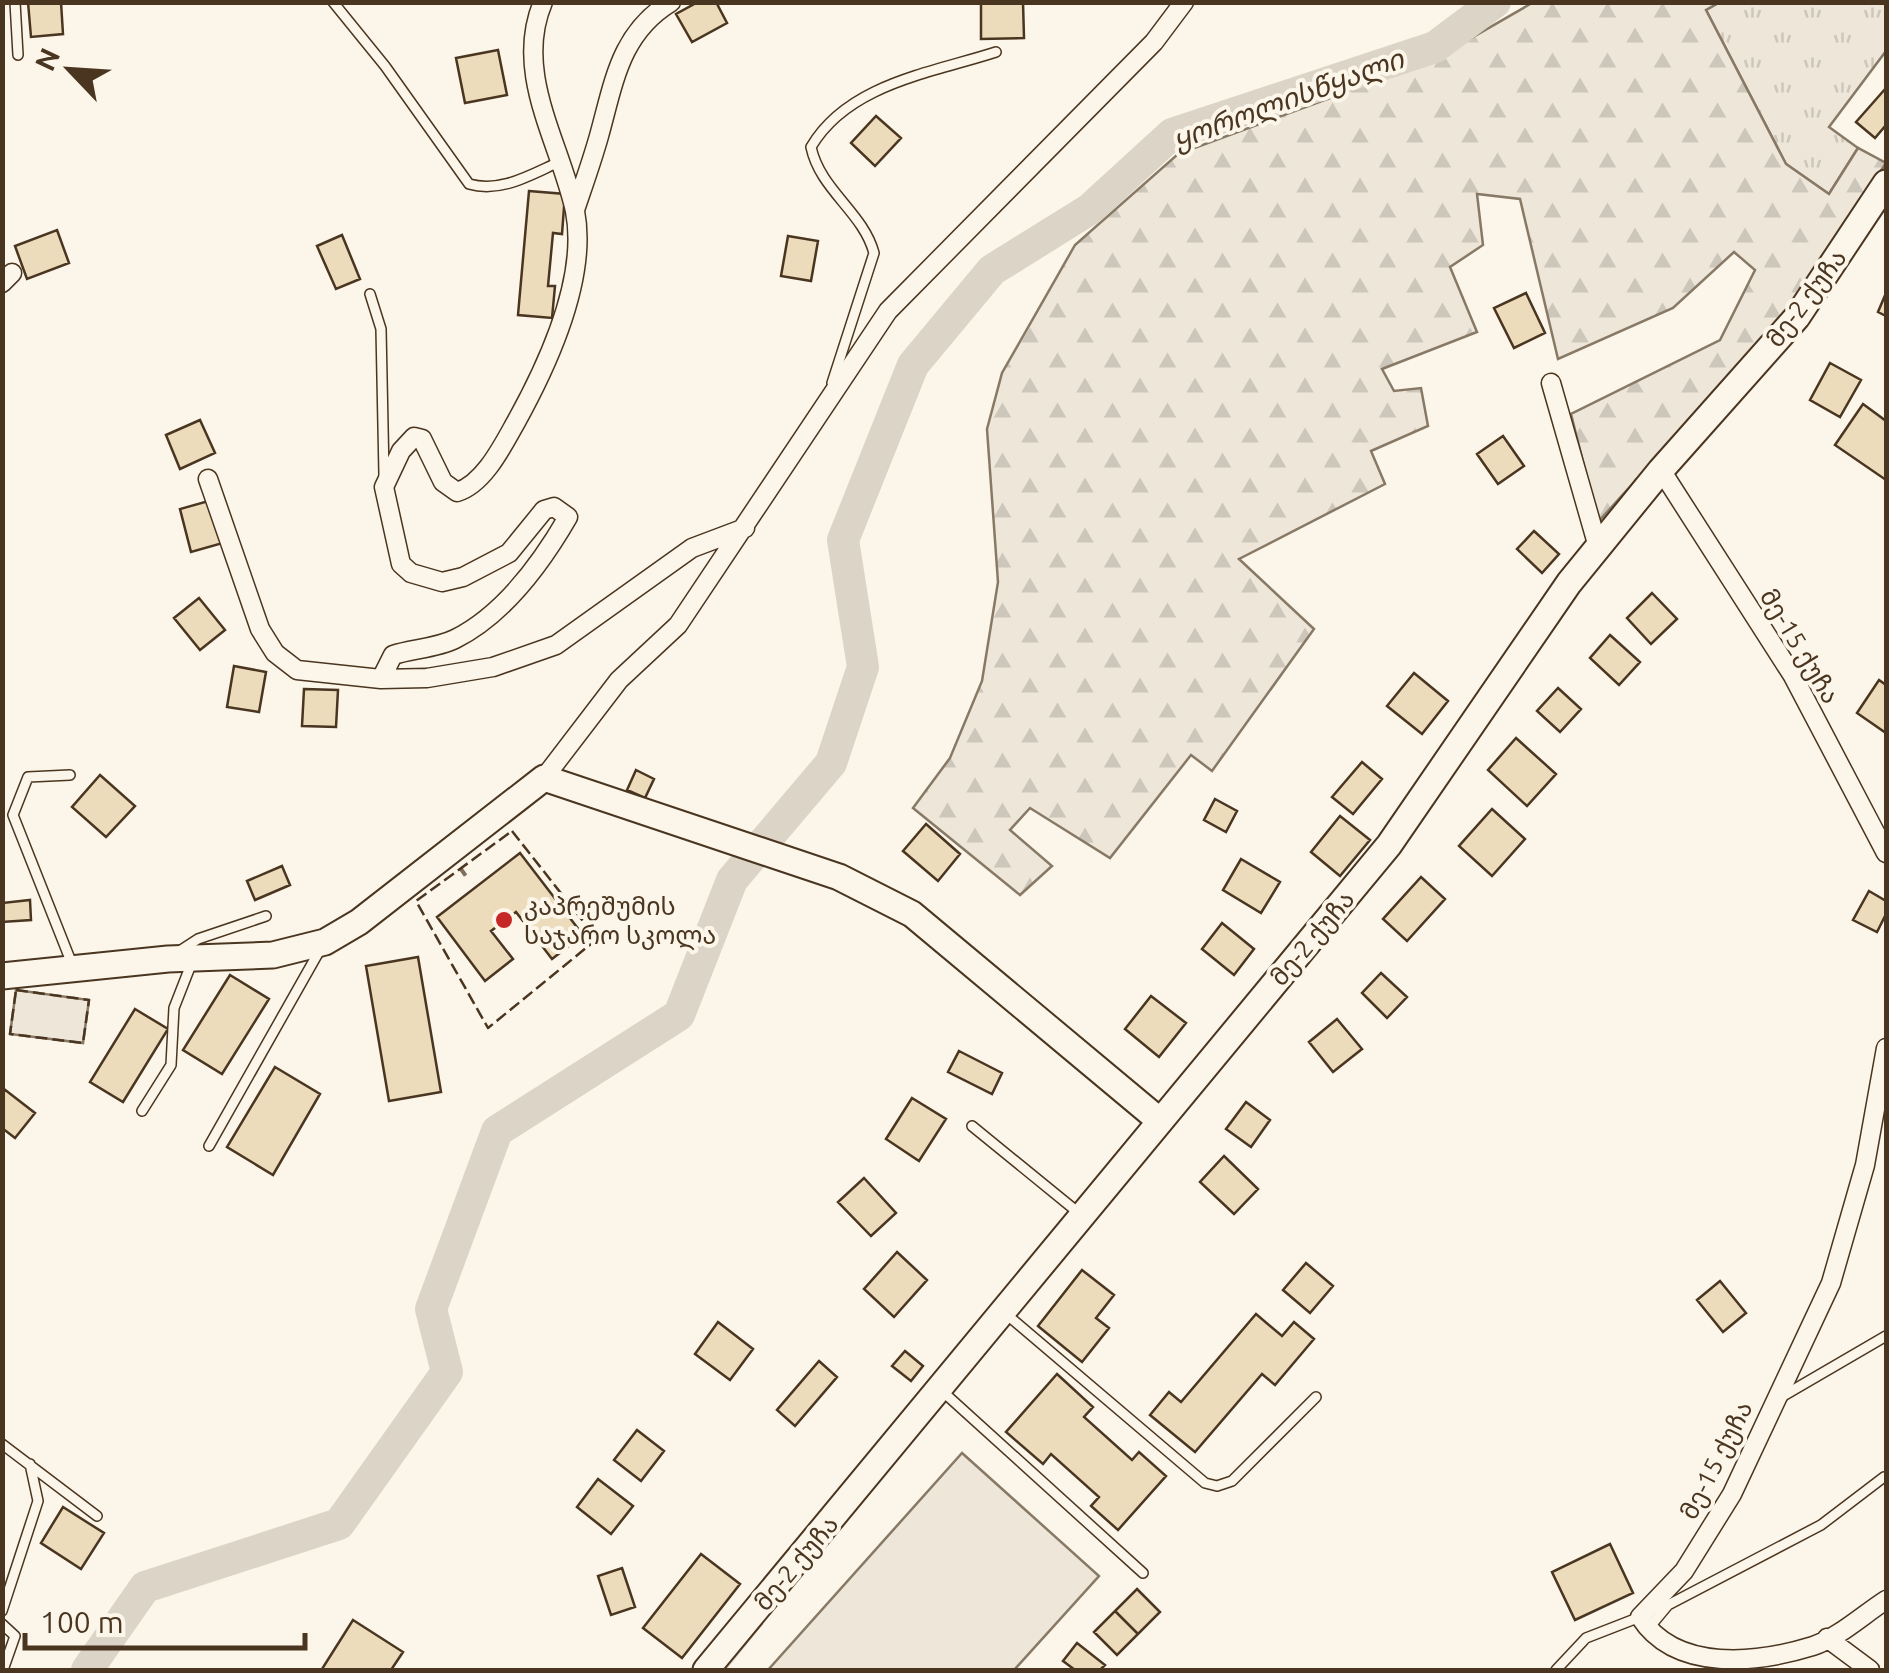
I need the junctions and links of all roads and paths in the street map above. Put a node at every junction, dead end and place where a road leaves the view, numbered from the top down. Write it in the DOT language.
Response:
graph roads {
  1 [pos="15,2"];
  2 [pos="333,2"];
  3 [pos="544,2"];
  4 [pos="671,2"];
  5 [pos="1184,2"];
  6 [pos="996,52"];
  7 [pos="18,55"];
  8 [pos="558,162"];
  9 [pos="1886,184"];
  10 [pos="574,211"];
  11 [pos="370,294"];
  12 [pos="1551,383"];
  13 [pos="826,400"];
  14 [pos="1661,470"];
  15 [pos="208,479"];
  16 [pos="384,487"];
  17 [pos="746,528"];
  18 [pos="1598,547"];
  19 [pos="381,679"];
  20 [pos="70,774"];
  21 [pos="544,778"];
  22 [pos="1886,852"];
  23 [pos="266,916"];
  24 [pos="325,942"];
  25 [pos="180,959"];
  26 [pos="73,967"];
  27 [pos="2,976"];
  28 [pos="1886,1048"];
  29 [pos="142,1110"];
  30 [pos="1160,1121"];
  31 [pos="972,1126"];
  32 [pos="209,1146"];
  33 [pos="1082,1216"];
  34 [pos="1005,1313"];
  35 [pos="1886,1336"];
  36 [pos="942,1390"];
  37 [pos="1316,1397"];
  38 [pos="1776,1400"];
  39 [pos="2,1444"];
  40 [pos="30,1464"];
  41 [pos="1884,1477"];
  42 [pos="98,1516"];
  43 [pos="1144,1574"];
  44 [pos="1886,1600"];
  45 [pos="2,1611"];
  46 [pos="1644,1623"];
  47 [pos="2,1624"];
  48 [pos="1827,1638"];
  49 [pos="1686,1662"];
  50 [pos="3,1670"];
  51 [pos="706,1670"];
  52 [pos="1556,1670"];
  53 [pos="1870,1670"];
  1 -- 7 [label="lane"];
  2 -- 8 [label="lane"];
  3 -- 8 [label="street"];
  4 -- 10 [label="street"];
  5 -- 13 [label="street"];
  6 -- 13 [label="lane"];
  8 -- 10 [label="street"];
  9 -- 14 [label="street, მე-2 ქუჩა"];
  10 -- 16 [label="street"];
  11 -- 16 [label="lane"];
  12 -- 18 [label="street"];
  13 -- 17 [label="street"];
  14 -- 18 [label="street, მე-2 ქუჩა"];
  14 -- 22 [label="street, მე-15 ქუჩა"];
  15 -- 19 [label="street"];
  16 -- 19 [label="street"];
  17 -- 19 [label="street"];
  17 -- 21 [label="street"];
  18 -- 30 [label="street, მე-2 ქუჩა"];
  20 -- 26 [label="lane"];
  21 -- 24 [label="street"];
  21 -- 30 [label="street"];
  23 -- 25 [label="lane"];
  24 -- 25 [label="street"];
  24 -- 32 [label="lane"];
  25 -- 26 [label="street"];
  25 -- 29 [label="lane"];
  26 -- 27 [label="street"];
  28 -- 38 [label="street, მე-15 ქუჩა"];
  30 -- 33 [label="street, მე-2 ქუჩა"];
  31 -- 33 [label="lane"];
  33 -- 34 [label="street, მე-2 ქუჩა"];
  34 -- 36 [label="street, მე-2 ქუჩა"];
  34 -- 37 [label="lane"];
  35 -- 38 [label="lane"];
  36 -- 43 [label="lane"];
  36 -- 51 [label="street, მე-2 ქუჩა"];
  38 -- 46 [label="street, მე-15 ქუჩა"];
  39 -- 40 [label="lane"];
  40 -- 42 [label="lane"];
  40 -- 45 [label="lane"];
  41 -- 46 [label="lane"];
  44 -- 48 [label="street"];
  46 -- 49 [label="street"];
  46 -- 52 [label="lane"];
  47 -- 50 [label="lane"];
  48 -- 49 [label="street"];
  48 -- 53 [label="street"];
}
